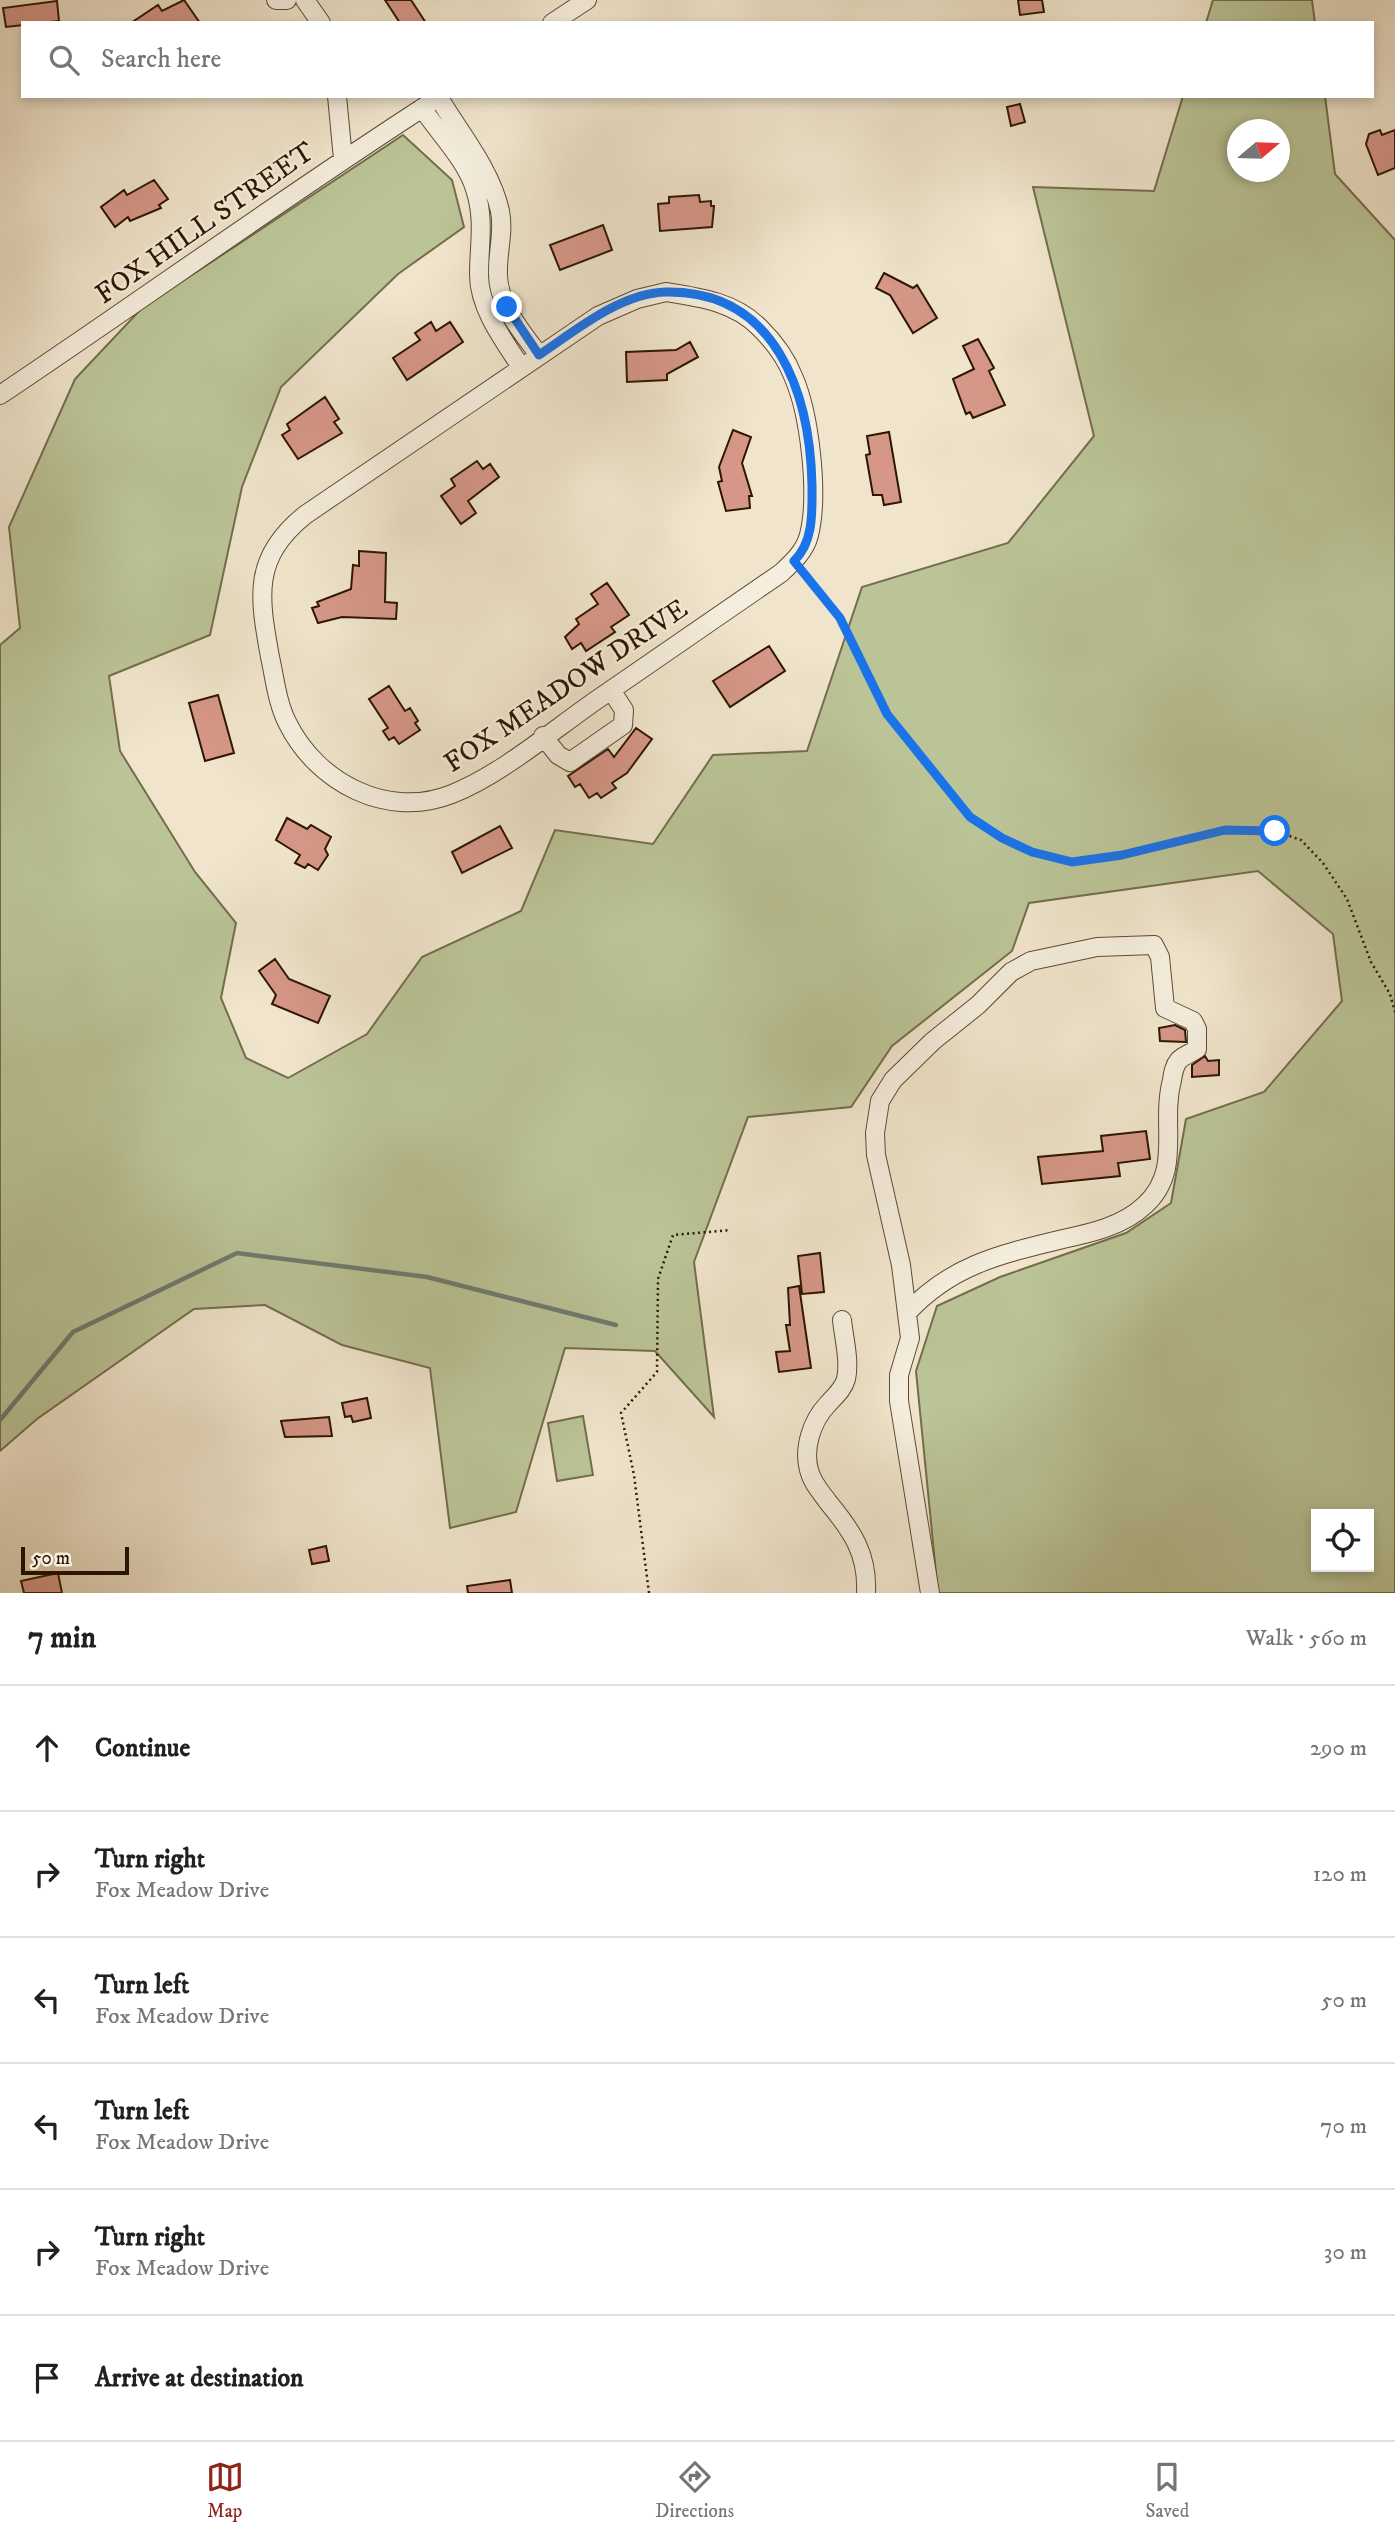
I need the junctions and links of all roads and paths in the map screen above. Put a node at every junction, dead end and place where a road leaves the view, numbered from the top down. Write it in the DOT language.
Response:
graph roads {
  1 [pos="276,0"];
  2 [pos="287,0"];
  3 [pos="304,0"];
  4 [pos="587,0"];
  5 [pos="320,21"];
  6 [pos="555,21"];
  7 [pos="337,98"];
  8 [pos="438,98"];
  9 [pos="441,98"];
  10 [pos="422,108"];
  11 [pos="343,159"];
  12 [pos="539,355"];
  13 [pos="522,367"];
  14 [pos="0,395"];
  15 [pos="794,561"];
  16 [pos="611,690"];
  17 [pos="543,736"];
  18 [pos="1395,1012"];
  19 [pos="732,1230"];
  20 [pos="907,1314"];
  21 [pos="842,1320"];
  22 [pos="649,1593"];
  23 [pos="866,1593"];
  24 [pos="930,1593"];
  1 -- 2 [label="street"];
  3 -- 5 [label="street"];
  4 -- 6 [label="street"];
  7 -- 11 [label="street"];
  8 -- 10 [label="street, FOX HILL STREET"];
  9 -- 12 [label="street"];
  10 -- 11 [label="street, FOX HILL STREET"];
  10 -- 13 [label="street"];
  11 -- 14 [label="street, FOX HILL STREET"];
  12 -- 13 [label="street, FOX MEADOW DRIVE"];
  12 -- 15 [label="street, FOX MEADOW DRIVE"];
  13 -- 17 [label="street, FOX MEADOW DRIVE"];
  15 -- 16 [label="street, FOX MEADOW DRIVE"];
  15 -- 18 [label="path"];
  16 -- 17 [label="street, FOX MEADOW DRIVE"];
  16 -- 17 [label="street"];
  19 -- 22 [label="path"];
  20 -- 20 [label="street"];
  20 -- 24 [label="street"];
  21 -- 23 [label="street"];
}
